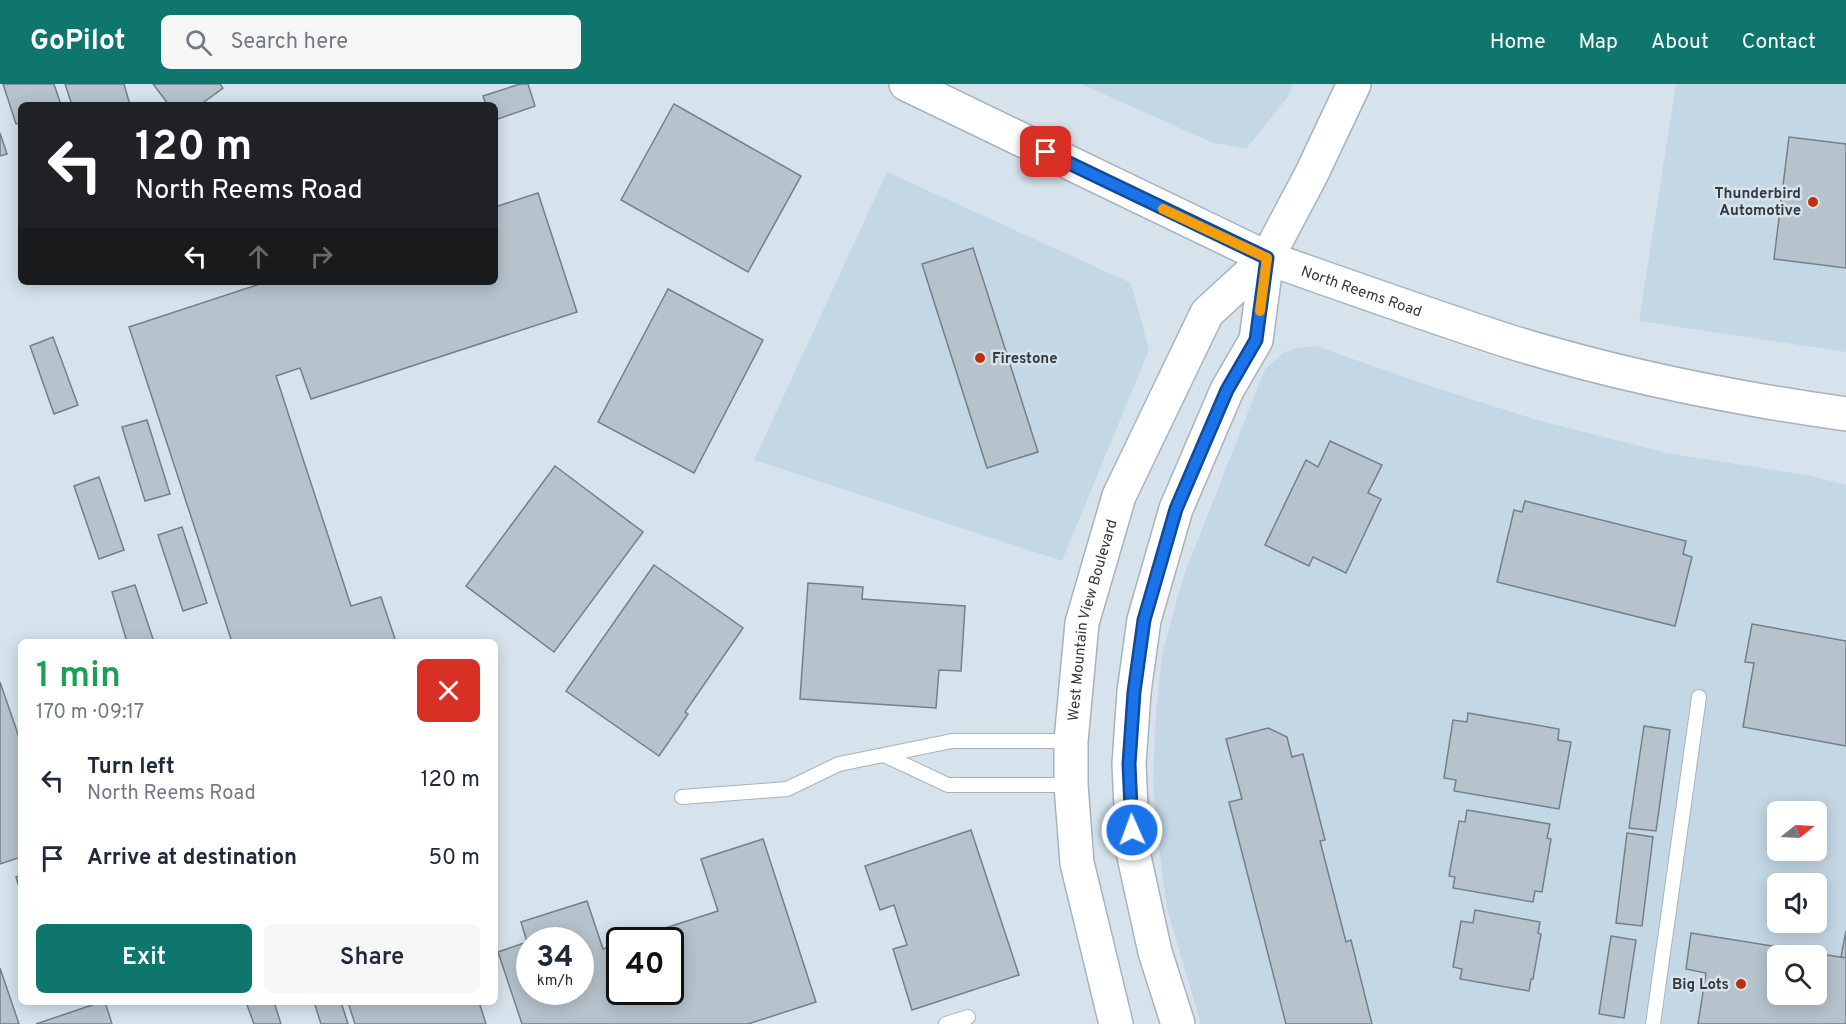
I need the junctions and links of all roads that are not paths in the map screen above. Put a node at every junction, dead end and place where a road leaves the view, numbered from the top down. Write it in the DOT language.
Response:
graph roads {
  1 [pos="906,84"];
  2 [pos="1354,84"];
  3 [pos="1267,258"];
  4 [pos="1846,414"];
  5 [pos="1699,697"];
  6 [pos="1071,741"];
  7 [pos="886,756"];
  8 [pos="1071,785"];
  9 [pos="682,797"];
  10 [pos="968,1017"];
  11 [pos="946,1024"];
  12 [pos="1116,1024"];
  13 [pos="1178,1024"];
  14 [pos="1653,1024"];
  1 -- 3 [label="street, North Reems Road"];
  2 -- 3 [label="street, West Mountain View Boulevard"];
  3 -- 4 [label="street, North Reems Road"];
  3 -- 6 [label="street, West Mountain View Boulevard"];
  3 -- 13 [label="street, West Mountain View Boulevard"];
  5 -- 14 [label="lane"];
  6 -- 7 [label="lane"];
  6 -- 8 [label="street, West Mountain View Boulevard"];
  7 -- 8 [label="lane"];
  7 -- 9 [label="lane"];
  8 -- 12 [label="street, West Mountain View Boulevard"];
  10 -- 11 [label="lane"];
}
